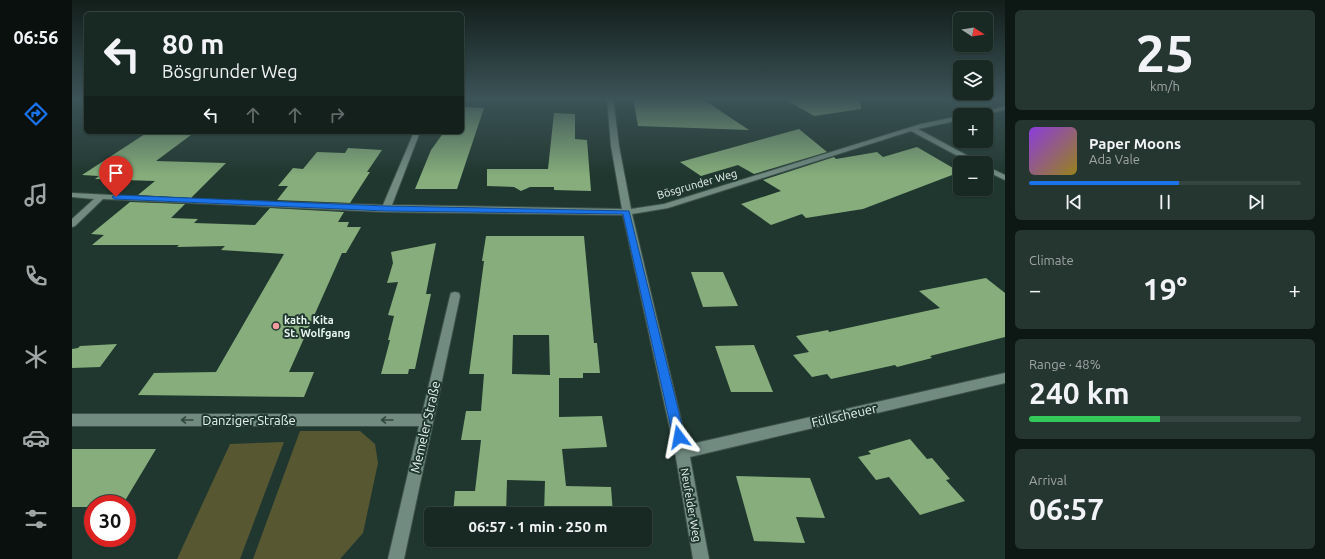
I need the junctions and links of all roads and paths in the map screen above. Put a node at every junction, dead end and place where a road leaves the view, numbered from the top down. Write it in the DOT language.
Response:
graph roads {
  1 [pos="613,124"];
  2 [pos="928,124"];
  3 [pos="913,129"];
  4 [pos="416,134"];
  5 [pos="964,156"];
  6 [pos="993,172"];
  7 [pos="1005,178"];
  8 [pos="72,195"];
  9 [pos="101,197"];
  10 [pos="386,209"];
  11 [pos="627,212"];
  12 [pos="72,224"];
  13 [pos="455,296"];
  14 [pos="1005,378"];
  15 [pos="72,420"];
  16 [pos="426,420"];
  17 [pos="682,452"];
  18 [pos="396,559"];
  19 [pos="701,559"];
  1 -- 11 [label="street, Neufelder Weg"];
  2 -- 3 [label="street, Bösgrunder Weg"];
  3 -- 5 [label="street"];
  3 -- 11 [label="street, Bösgrunder Weg"];
  4 -- 10 [label="street"];
  6 -- 7 [label="street"];
  8 -- 9 [label="street, Bösgrunder Weg"];
  9 -- 10 [label="street, Bösgrunder Weg"];
  9 -- 12 [label="street"];
  10 -- 11 [label="street, Bösgrunder Weg"];
  11 -- 17 [label="street, Neufelder Weg"];
  13 -- 16 [label="street, Memeler Straße"];
  14 -- 17 [label="street, Füllscheuer"];
  16 -- 15 [label="street, Danziger Straße, one-way"];
  16 -- 18 [label="street, Memeler Straße"];
  17 -- 19 [label="street, Neufelder Weg"];
}
